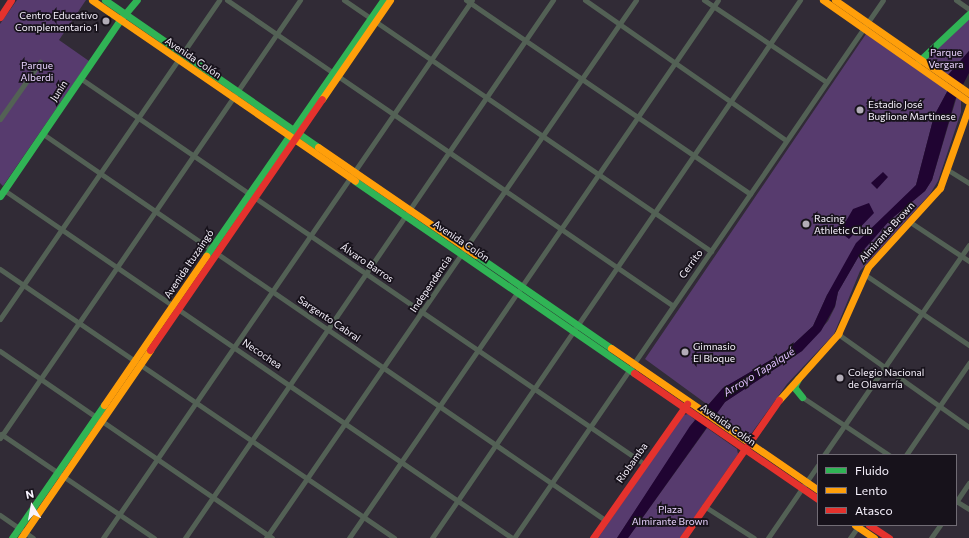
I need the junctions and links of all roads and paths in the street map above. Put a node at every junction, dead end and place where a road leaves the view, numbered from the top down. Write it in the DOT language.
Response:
graph roads {
  1 [pos="11,0"];
  2 [pos="92,0"];
  3 [pos="105,0"];
  4 [pos="137,0"];
  5 [pos="219,0"];
  6 [pos="227,0"];
  7 [pos="300,0"];
  8 [pos="344,0"];
  9 [pos="383,0"];
  10 [pos="390,0"];
  11 [pos="553,0"];
  12 [pos="585,0"];
  13 [pos="636,0"];
  14 [pos="704,0"];
  15 [pos="718,0"];
  16 [pos="800,0"];
  17 [pos="822,0"];
  18 [pos="835,0"];
  19 [pos="883,0"];
  20 [pos="956,0"];
  21 [pos="469,1"];
  22 [pos="713,6"];
  23 [pos="969,9"];
  24 [pos="969,14"];
  25 [pos="127,15"];
  26 [pos="0,17"];
  27 [pos="120,20"];
  28 [pos="373,20"];
  29 [pos="620,24"];
  30 [pos="866,25"];
  31 [pos="277,33"];
  32 [pos="525,41"];
  33 [pos="770,44"];
  34 [pos="180,57"];
  35 [pos="432,60"];
  36 [pos="40,62"];
  37 [pos="675,62"];
  38 [pos="918,62"];
  39 [pos="336,74"];
  40 [pos="80,78"];
  41 [pos="583,80"];
  42 [pos="825,82"];
  43 [pos="235,94"];
  44 [pos="967,96"];
  45 [pos="486,97"];
  46 [pos="731,100"];
  47 [pos="969,106"];
  48 [pos="394,114"];
  49 [pos="139,117"];
  50 [pos="637,118"];
  51 [pos="0,119"];
  52 [pos="43,134"];
  53 [pos="294,134"];
  54 [pos="544,136"];
  55 [pos="786,140"];
  56 [pos="195,154"];
  57 [pos="450,154"];
  58 [pos="693,156"];
  59 [pos="948,170"];
  60 [pos="100,172"];
  61 [pos="356,173"];
  62 [pos="598,173"];
  63 [pos="351,179"];
  64 [pos="969,183"];
  65 [pos="1,191"];
  66 [pos="504,192"];
  67 [pos="750,194"];
  68 [pos="253,195"];
  69 [pos="411,209"];
  70 [pos="156,211"];
  71 [pos="655,212"];
  72 [pos="407,216"];
  73 [pos="910,222"];
  74 [pos="63,229"];
  75 [pos="560,230"];
  76 [pos="311,236"];
  77 [pos="969,245"];
  78 [pos="465,250"];
  79 [pos="214,251"];
  80 [pos="711,251"];
  81 [pos="961,256"];
  82 [pos="969,261"];
  83 [pos="117,267"];
  84 [pos="616,268"];
  85 [pos="0,269"];
  86 [pos="367,274"];
  87 [pos="864,274"];
  88 [pos="23,285"];
  89 [pos="519,289"];
  90 [pos="272,291"];
  91 [pos="672,305"];
  92 [pos="176,308"];
  93 [pos="921,312"];
  94 [pos="423,313"];
  95 [pos="0,319"];
  96 [pos="79,323"];
  97 [pos="577,324"];
  98 [pos="329,329"];
  99 [pos="573,331"];
  100 [pos="838,334"];
  101 [pos="969,345"];
  102 [pos="234,347"];
  103 [pos="0,351"];
  104 [pos="478,351"];
  105 [pos="138,363"];
  106 [pos="634,363"];
  107 [pos="969,363"];
  108 [pos="384,367"];
  109 [pos="884,368"];
  110 [pos="629,370"];
  111 [pos="804,370"];
  112 [pos="41,379"];
  113 [pos="290,385"];
  114 [pos="534,389"];
  115 [pos="802,397"];
  116 [pos="778,402"];
  117 [pos="197,403"];
  118 [pos="439,405"];
  119 [pos="690,406"];
  120 [pos="939,406"];
  121 [pos="99,419"];
  122 [pos="345,424"];
  123 [pos="845,424"];
  124 [pos="589,427"];
  125 [pos="720,427"];
  126 [pos="969,427"];
  127 [pos="1,435"];
  128 [pos="252,440"];
  129 [pos="748,442"];
  130 [pos="496,445"];
  131 [pos="744,448"];
  132 [pos="825,454"];
  133 [pos="888,454"];
  134 [pos="907,454"];
  135 [pos="158,460"];
  136 [pos="401,462"];
  137 [pos="643,464"];
  138 [pos="817,466"];
  139 [pos="58,472"];
  140 [pos="64,477"];
  141 [pos="307,479"];
  142 [pos="551,481"];
  143 [pos="969,483"];
  144 [pos="804,485"];
  145 [pos="817,490"];
  146 [pos="213,498"];
  147 [pos="817,498"];
  148 [pos="957,500"];
  149 [pos="459,501"];
  150 [pos="957,502"];
  151 [pos="704,506"];
  152 [pos="969,509"];
  153 [pos="0,515"];
  154 [pos="120,515"];
  155 [pos="364,517"];
  156 [pos="604,520"];
  157 [pos="857,526"];
  158 [pos="871,526"];
  159 [pos="939,526"];
  160 [pos="19,528"];
  161 [pos="23,535"];
  162 [pos="269,537"];
  163 [pos="12,538"];
  164 [pos="33,538"];
  165 [pos="103,538"];
  166 [pos="154,538"];
  167 [pos="185,538"];
  168 [pos="349,538"];
  169 [pos="394,538"];
  170 [pos="432,538"];
  171 [pos="513,538"];
  172 [pos="593,538"];
  173 [pos="683,538"];
  174 [pos="754,538"];
  175 [pos="768,538"];
  176 [pos="850,538"];
  177 [pos="874,538"];
  178 [pos="889,538"];
  179 [pos="931,538"];
  1 -- 26 [label="main road"];
  2 -- 27 [label="main road, Avenida Colón"];
  3 -- 25 [label="main road, Avenida Colón"];
  4 -- 25 [label="main road, Junín"];
  5 -- 34 [label="street"];
  6 -- 31 [label="street"];
  7 -- 31 [label="street"];
  8 -- 28 [label="street"];
  9 -- 28 [label="main road, Avenida Ituzaingó"];
  10 -- 28 [label="main road, Avenida Ituzaingó"];
  11 -- 32 [label="street"];
  12 -- 29 [label="street"];
  13 -- 29 [label="street, Independencia"];
  14 -- 22 [label="street"];
  15 -- 22 [label="street"];
  16 -- 33 [label="street"];
  17 -- 30 [label="main road"];
  18 -- 30 [label="main road"];
  19 -- 30 [label="street, Cerrito"];
  20 -- 23 [label="street"];
  21 -- 32 [label="street"];
  21 -- 35 [label="street"];
  22 -- 33 [label="street"];
  22 -- 37 [label="street"];
  24 -- 38 [label="main road"];
  25 -- 27 [label="main road, Junín"];
  25 -- 34 [label="main road, Avenida Colón"];
  27 -- 34 [label="main road, Avenida Colón"];
  27 -- 40 [label="main road, Junín"];
  28 -- 35 [label="street"];
  28 -- 39 [label="main road, Avenida Ituzaingó"];
  29 -- 37 [label="street"];
  29 -- 41 [label="street, Independencia"];
  30 -- 38 [label="main road"];
  30 -- 42 [label="street, Cerrito"];
  31 -- 39 [label="street"];
  31 -- 43 [label="street"];
  32 -- 41 [label="street"];
  32 -- 45 [label="street"];
  33 -- 42 [label="street"];
  33 -- 46 [label="street"];
  34 -- 43 [label="main road, Avenida Colón"];
  34 -- 49 [label="street"];
  35 -- 45 [label="street"];
  35 -- 48 [label="street"];
  36 -- 51 [label="street"];
  37 -- 46 [label="street"];
  37 -- 50 [label="street"];
  38 -- 44 [label="main road"];
  39 -- 48 [label="street"];
  39 -- 53 [label="main road, Avenida Ituzaingó"];
  40 -- 49 [label="street, Álvaro Barros"];
  40 -- 52 [label="main road, Junín"];
  41 -- 50 [label="street"];
  41 -- 54 [label="street, Independencia"];
  42 -- 55 [label="street, Cerrito"];
  43 -- 53 [label="main road, Avenida Colón"];
  43 -- 56 [label="street"];
  45 -- 54 [label="street"];
  45 -- 57 [label="street"];
  46 -- 55 [label="street"];
  46 -- 58 [label="street"];
  47 -- 59 [label="main road, Almirante Brown"];
  48 -- 57 [label="street"];
  48 -- 61 [label="street"];
  49 -- 56 [label="street, Álvaro Barros"];
  49 -- 60 [label="street"];
  50 -- 58 [label="street"];
  50 -- 62 [label="street"];
  52 -- 60 [label="street, Sargento Cabral"];
  52 -- 65 [label="main road, Junín"];
  53 -- 61 [label="main road, Avenida Colón"];
  53 -- 63 [label="main road, Avenida Colón"];
  53 -- 68 [label="main road, Avenida Ituzaingó"];
  54 -- 62 [label="street"];
  54 -- 66 [label="street, Independencia"];
  55 -- 67 [label="street, Cerrito"];
  56 -- 68 [label="street, Álvaro Barros"];
  56 -- 70 [label="street"];
  57 -- 66 [label="street"];
  57 -- 69 [label="street"];
  58 -- 67 [label="street"];
  58 -- 71 [label="street"];
  59 -- 64 [label="street"];
  59 -- 73 [label="main road, Almirante Brown"];
  60 -- 70 [label="street, Sargento Cabral"];
  60 -- 74 [label="street"];
  61 -- 63 [label="street"];
  61 -- 69 [label="main road, Avenida Colón"];
  62 -- 71 [label="street"];
  62 -- 75 [label="street"];
  63 -- 72 [label="main road, Avenida Colón"];
  63 -- 76 [label="street"];
  65 -- 74 [label="street, Necochea"];
  66 -- 75 [label="street"];
  66 -- 78 [label="street, Independencia"];
  67 -- 80 [label="street, Cerrito"];
  68 -- 76 [label="street, Álvaro Barros"];
  68 -- 79 [label="main road, Avenida Ituzaingó"];
  69 -- 72 [label="street"];
  69 -- 78 [label="main road, Avenida Colón"];
  70 -- 79 [label="street, Sargento Cabral"];
  70 -- 83 [label="street"];
  71 -- 80 [label="street"];
  71 -- 84 [label="street"];
  72 -- 78 [label="main road, Avenida Colón"];
  72 -- 86 [label="street"];
  73 -- 81 [label="street"];
  73 -- 87 [label="main road, Almirante Brown"];
  74 -- 83 [label="street, Necochea"];
  74 -- 88 [label="street"];
  75 -- 84 [label="street"];
  75 -- 89 [label="street"];
  76 -- 86 [label="street, Álvaro Barros"];
  76 -- 90 [label="street"];
  77 -- 81 [label="street"];
  78 -- 89 [label="main road, Avenida Colón"];
  78 -- 94 [label="street, Independencia"];
  79 -- 90 [label="street, Sargento Cabral"];
  79 -- 92 [label="main road, Avenida Ituzaingó"];
  80 -- 91 [label="street, Cerrito"];
  81 -- 82 [label="street"];
  81 -- 93 [label="street"];
  83 -- 92 [label="street, Necochea"];
  83 -- 96 [label="street"];
  84 -- 91 [label="street"];
  84 -- 97 [label="street"];
  85 -- 88 [label="street"];
  86 -- 94 [label="street, Álvaro Barros"];
  86 -- 98 [label="street"];
  87 -- 93 [label="street"];
  87 -- 100 [label="main road, Almirante Brown"];
  88 -- 95 [label="street"];
  88 -- 96 [label="street"];
  89 -- 97 [label="main road, Avenida Colón"];
  89 -- 99 [label="main road, Avenida Colón"];
  89 -- 104 [label="street"];
  90 -- 98 [label="street, Sargento Cabral"];
  90 -- 102 [label="street"];
  91 -- 106 [label="street, Cerrito"];
  92 -- 102 [label="street, Necochea"];
  92 -- 105 [label="main road, Avenida Ituzaingó"];
  93 -- 101 [label="street"];
  93 -- 109 [label="street"];
  94 -- 104 [label="street, Álvaro Barros"];
  94 -- 108 [label="street, Independencia"];
  96 -- 105 [label="street"];
  96 -- 112 [label="street"];
  97 -- 99 [label="street"];
  97 -- 106 [label="main road, Avenida Colón"];
  98 -- 108 [label="street, Sargento Cabral"];
  98 -- 113 [label="street"];
  99 -- 110 [label="main road, Avenida Colón"];
  99 -- 114 [label="street"];
  100 -- 109 [label="street"];
  100 -- 111 [label="main road, Almirante Brown"];
  102 -- 113 [label="street, Necochea"];
  102 -- 117 [label="street"];
  103 -- 112 [label="street"];
  104 -- 114 [label="street, Álvaro Barros"];
  104 -- 118 [label="street"];
  105 -- 117 [label="street"];
  105 -- 121 [label="main road, Avenida Ituzaingó"];
  106 -- 110 [label="street, Cerrito"];
  106 -- 119 [label="main road, Avenida Colón"];
  107 -- 120 [label="street"];
  108 -- 118 [label="street, Sargento Cabral"];
  108 -- 122 [label="street, Independencia"];
  109 -- 120 [label="street"];
  109 -- 123 [label="street"];
  110 -- 119 [label="main road, Avenida Colón"];
  110 -- 124 [label="street, Cerrito"];
  111 -- 115 [label="main road"];
  111 -- 116 [label="main road, Almirante Brown"];
  112 -- 121 [label="street"];
  112 -- 127 [label="street"];
  113 -- 122 [label="street, Necochea"];
  113 -- 128 [label="street"];
  114 -- 124 [label="street, Álvaro Barros"];
  114 -- 130 [label="street"];
  115 -- 116 [label="main road"];
  115 -- 123 [label="street"];
  116 -- 129 [label="main road, Almirante Brown"];
  117 -- 128 [label="street"];
  117 -- 135 [label="street"];
  118 -- 130 [label="street, Sargento Cabral"];
  118 -- 136 [label="street"];
  119 -- 125 [label="main road, Avenida Colón"];
  119 -- 137 [label="main road, Riobamba"];
  120 -- 126 [label="street"];
  120 -- 134 [label="street"];
  121 -- 135 [label="street"];
  121 -- 139 [label="main road, Avenida Ituzaingó"];
  121 -- 140 [label="main road, Avenida Ituzaingó"];
  122 -- 136 [label="street, Necochea"];
  122 -- 141 [label="street, Independencia"];
  123 -- 132 [label="street"];
  123 -- 133 [label="street"];
  124 -- 137 [label="street, Álvaro Barros"];
  124 -- 142 [label="street, Cerrito"];
  125 -- 129 [label="main road, Avenida Colón"];
  125 -- 131 [label="main road, Avenida Colón"];
  127 -- 139 [label="street"];
  128 -- 141 [label="street"];
  128 -- 146 [label="street"];
  129 -- 131 [label="main road, Almirante Brown"];
  129 -- 144 [label="main road, Avenida Colón"];
  130 -- 142 [label="street, Sargento Cabral"];
  130 -- 149 [label="street"];
  131 -- 144 [label="main road, Avenida Colón"];
  131 -- 151 [label="main road, Almirante Brown"];
  135 -- 146 [label="street"];
  135 -- 154 [label="street"];
  136 -- 149 [label="street, Necochea"];
  136 -- 155 [label="street"];
  137 -- 156 [label="main road, Riobamba"];
  138 -- 144 [label="street"];
  139 -- 140 [label="street"];
  139 -- 160 [label="main road, Avenida Ituzaingó"];
  140 -- 154 [label="street"];
  140 -- 161 [label="main road, Avenida Ituzaingó"];
  141 -- 155 [label="street"];
  141 -- 162 [label="street, Independencia"];
  142 -- 156 [label="street, Sargento Cabral"];
  142 -- 171 [label="street, Cerrito"];
  143 -- 148 [label="street"];
  144 -- 145 [label="main road, Avenida Colón"];
  144 -- 147 [label="main road, Avenida Colón"];
  144 -- 175 [label="street"];
  146 -- 162 [label="street"];
  146 -- 167 [label="street"];
  149 -- 170 [label="street"];
  149 -- 171 [label="street, Necochea"];
  150 -- 152 [label="street"];
  151 -- 173 [label="main road, Almirante Brown"];
  151 -- 174 [label="street"];
  153 -- 160 [label="street"];
  154 -- 165 [label="street"];
  154 -- 166 [label="street"];
  155 -- 168 [label="street"];
  155 -- 169 [label="street"];
  156 -- 172 [label="main road, Riobamba"];
  157 -- 176 [label="street"];
  157 -- 177 [label="main road"];
  158 -- 178 [label="main road"];
  159 -- 179 [label="street"];
  160 -- 161 [label="street"];
  160 -- 163 [label="main road, Avenida Ituzaingó"];
  161 -- 164 [label="street"];
}
